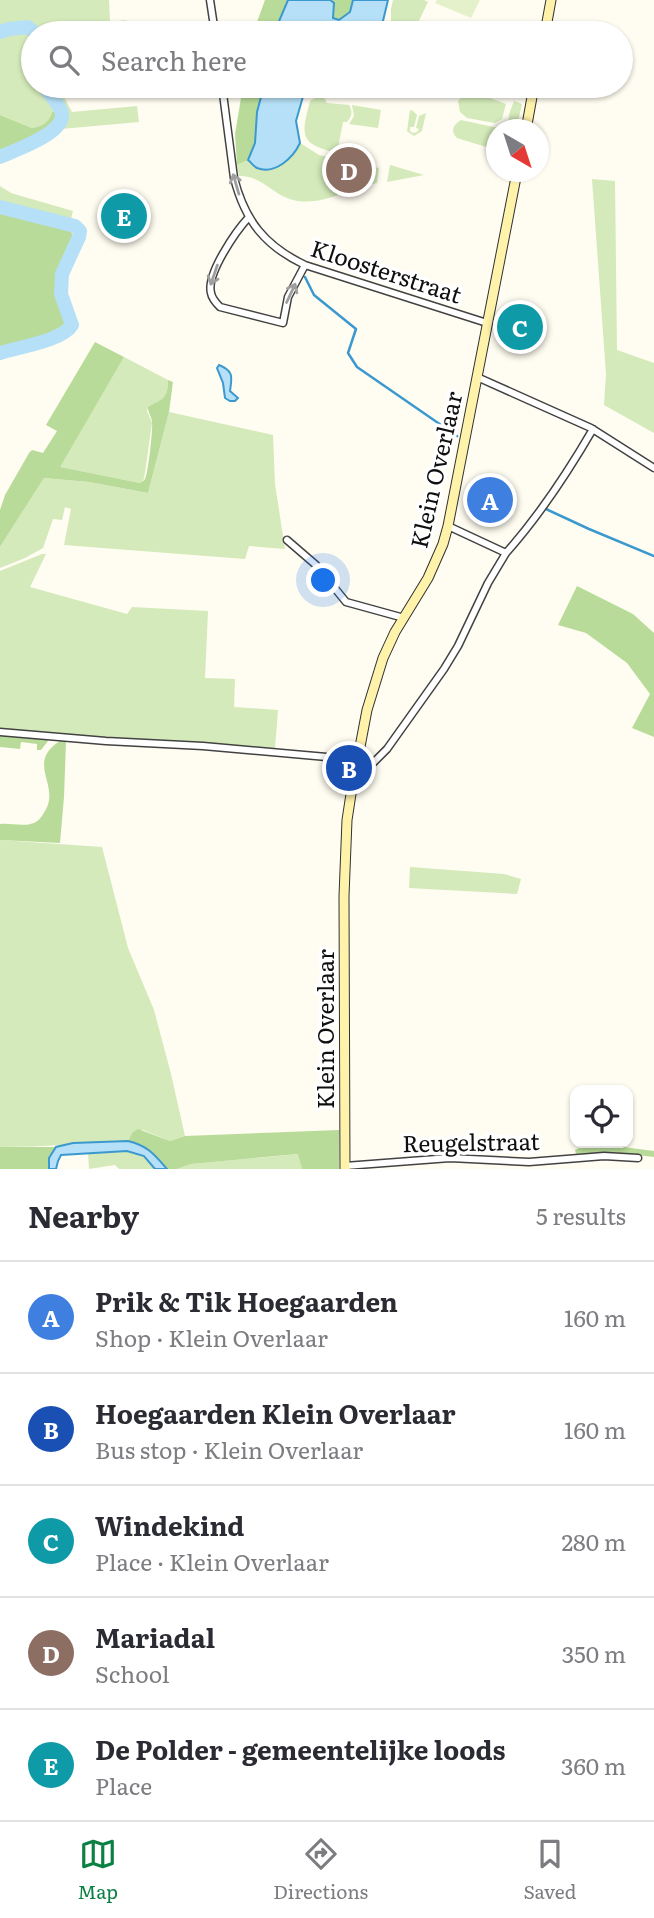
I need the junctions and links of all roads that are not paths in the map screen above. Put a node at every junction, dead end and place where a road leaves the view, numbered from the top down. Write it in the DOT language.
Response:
graph roads {
  1 [pos="210,0"];
  2 [pos="551,0"];
  3 [pos="213,21"];
  4 [pos="547,21"];
  5 [pos="223,98"];
  6 [pos="532,98"];
  7 [pos="528,119"];
  8 [pos="515,182"];
  9 [pos="249,217"];
  10 [pos="305,265"];
  11 [pos="487,323"];
  12 [pos="477,377"];
  13 [pos="593,429"];
  14 [pos="654,468"];
  15 [pos="448,526"];
  16 [pos="287,540"];
  17 [pos="506,553"];
  18 [pos="404,618"];
  19 [pos="0,732"];
  20 [pos="356,763"];
  21 [pos="638,1157"];
  22 [pos="345,1167"];
  1 -- 3 [label="street"];
  2 -- 4 [label="main road"];
  9 -- 5 [label="street, Kloosterstraat, one-way"];
  6 -- 7 [label="main road"];
  8 -- 11 [label="main road, Klein Overlaar"];
  9 -- 10 [label="street, Kloosterstraat"];
  9 -- 10 [label="street, one-way"];
  10 -- 11 [label="street, Kloosterstraat"];
  11 -- 12 [label="main road, Klein Overlaar"];
  12 -- 13 [label="street"];
  12 -- 15 [label="main road, Klein Overlaar"];
  13 -- 14 [label="street"];
  13 -- 17 [label="street"];
  15 -- 17 [label="street"];
  15 -- 18 [label="main road, Klein Overlaar"];
  16 -- 18 [label="street"];
  17 -- 20 [label="street"];
  18 -- 20 [label="main road, Klein Overlaar"];
  19 -- 20 [label="street"];
  20 -- 22 [label="main road, Klein Overlaar"];
  21 -- 22 [label="street, Reugelstraat"];
}
